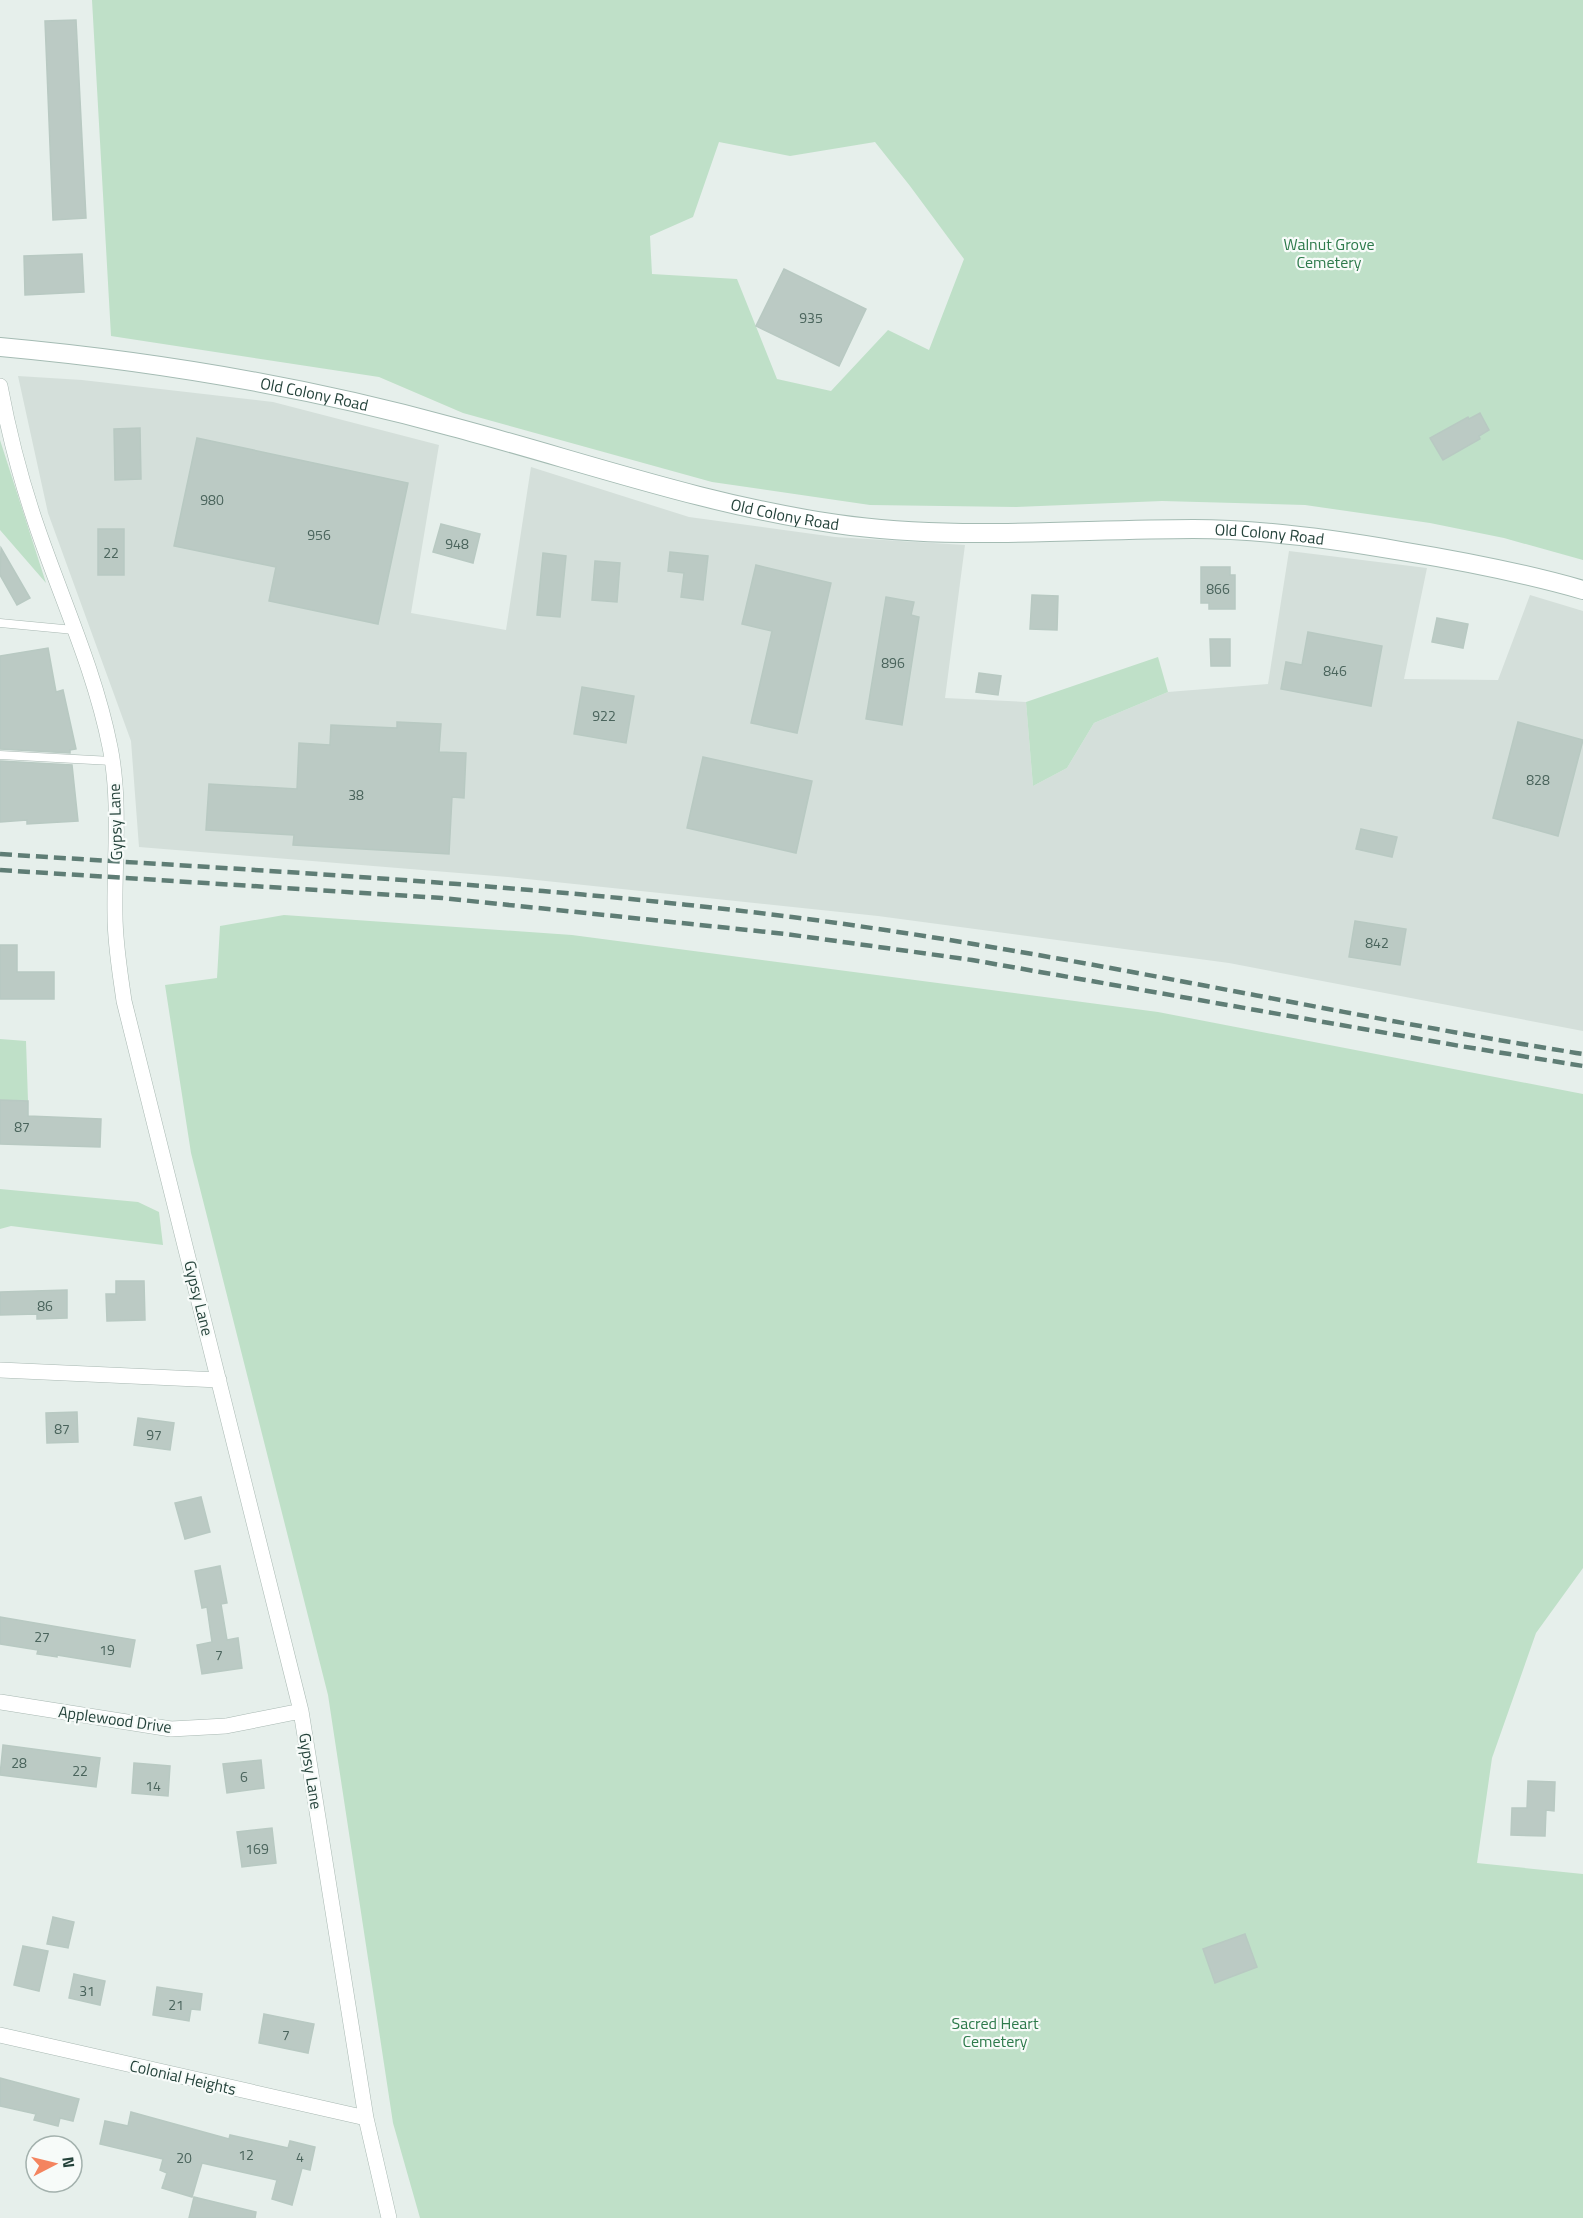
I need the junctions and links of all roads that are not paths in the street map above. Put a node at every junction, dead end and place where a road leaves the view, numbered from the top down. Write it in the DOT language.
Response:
graph roads {
  1 [pos="0,347"];
  2 [pos="0,386"];
  3 [pos="1583,590"];
  4 [pos="0,622"];
  5 [pos="74,630"];
  6 [pos="0,755"];
  7 [pos="112,761"];
  8 [pos="0,1370"];
  9 [pos="219,1380"];
  10 [pos="0,1702"];
  11 [pos="301,1711"];
  12 [pos="0,2035"];
  13 [pos="366,2118"];
  14 [pos="389,2218"];
  1 -- 3 [label="main road, Old Colony Road"];
  2 -- 5 [label="street, Gypsy Lane"];
  4 -- 5 [label="lane"];
  5 -- 7 [label="street, Gypsy Lane"];
  6 -- 7 [label="lane"];
  7 -- 9 [label="street, Gypsy Lane"];
  8 -- 9 [label="street"];
  9 -- 11 [label="street, Gypsy Lane"];
  10 -- 11 [label="street, Applewood Drive"];
  11 -- 13 [label="street, Gypsy Lane"];
  12 -- 13 [label="street, Colonial Heights"];
  13 -- 14 [label="street, Gypsy Lane"];
}
